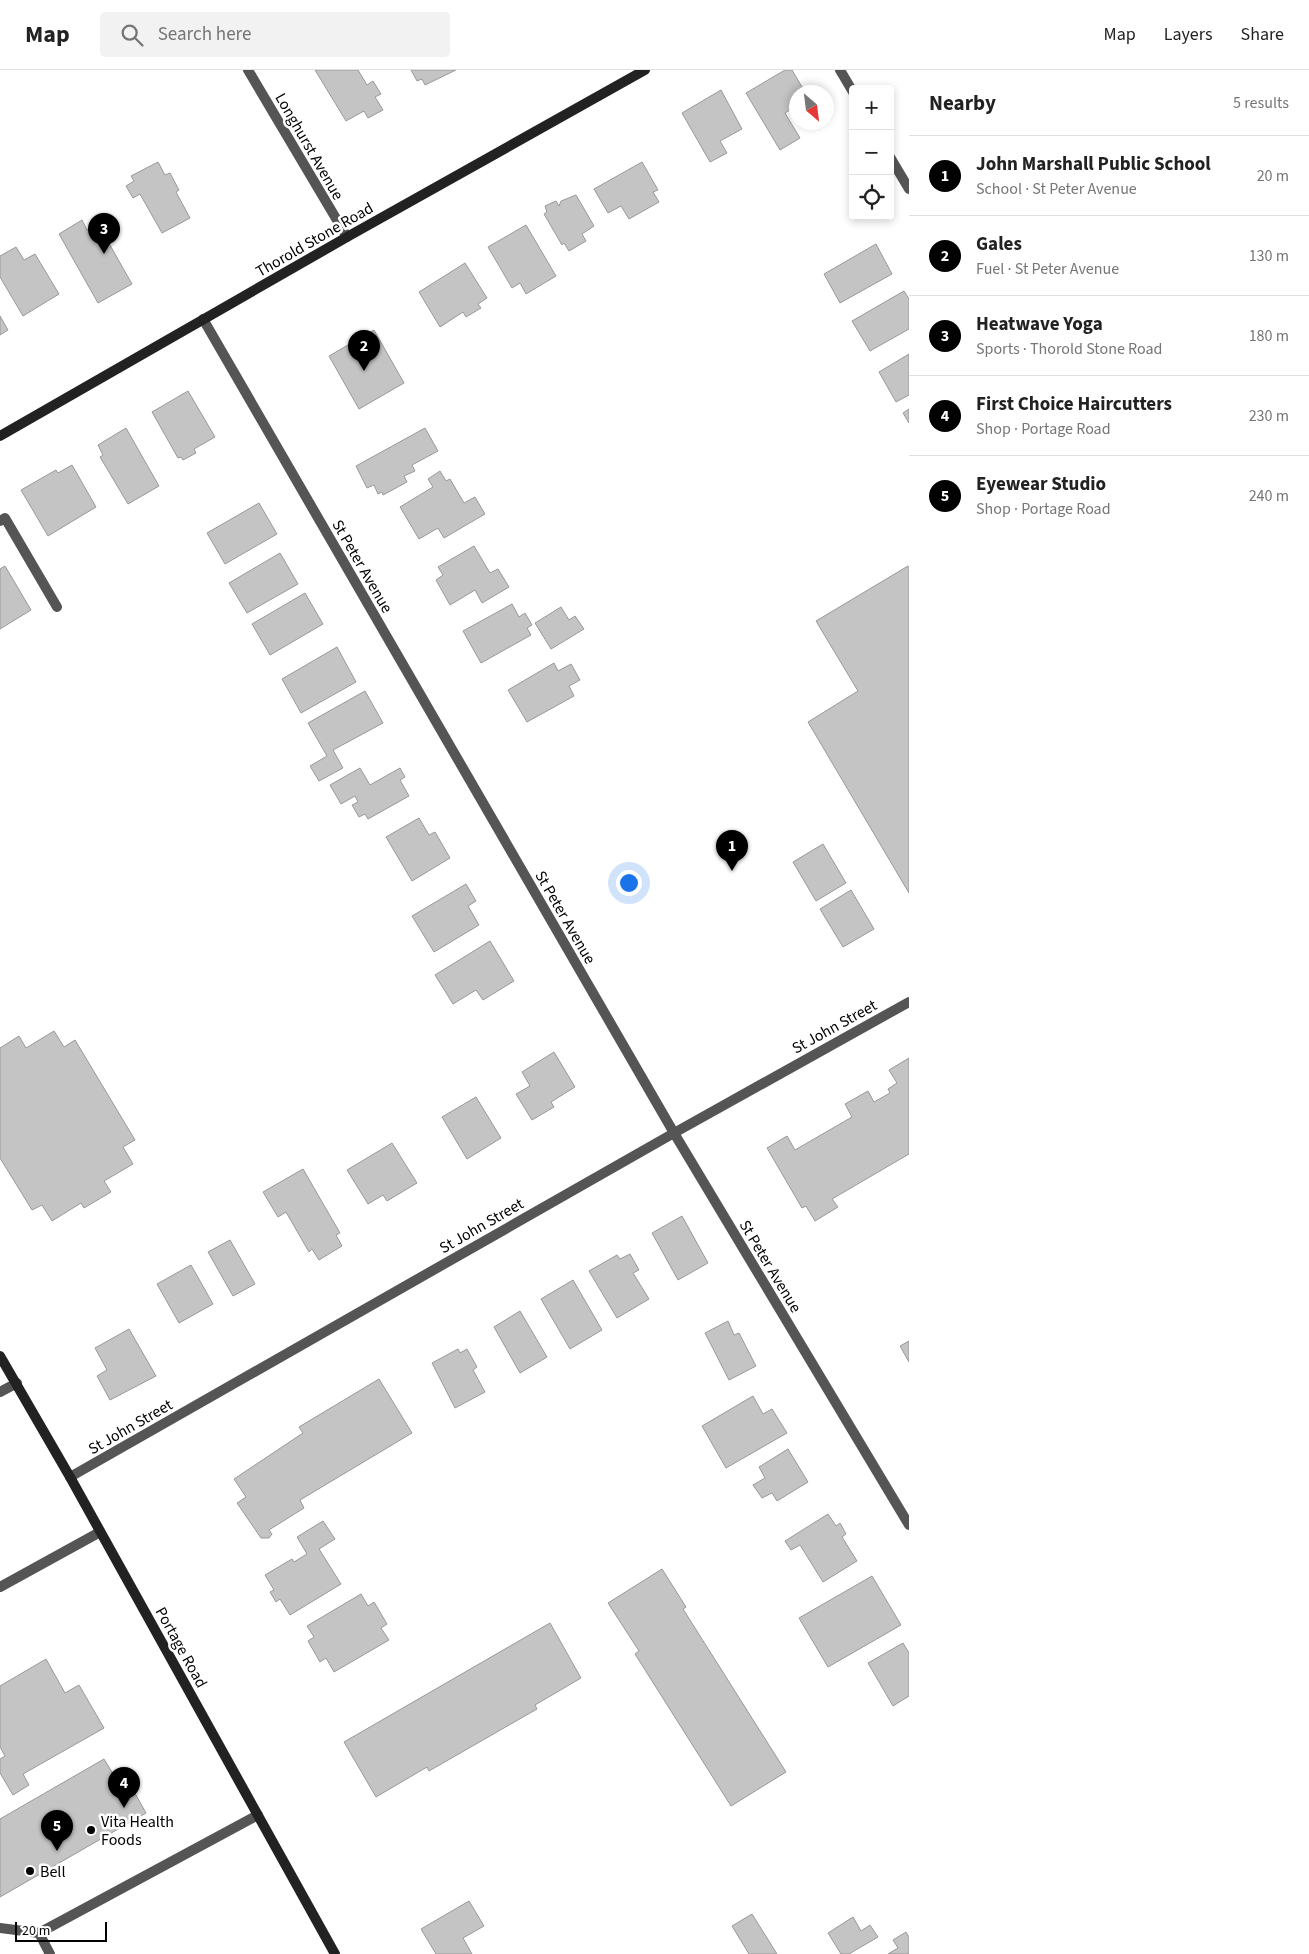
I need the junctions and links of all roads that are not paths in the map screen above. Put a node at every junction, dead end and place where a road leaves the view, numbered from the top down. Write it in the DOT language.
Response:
graph roads {
  1 [pos="248,70"];
  2 [pos="645,70"];
  3 [pos="840,70"];
  4 [pos="849,85"];
  5 [pos="894,164"];
  6 [pos="909,189"];
  7 [pos="347,237"];
  8 [pos="203,319"];
  9 [pos="0,436"];
  10 [pos="0,521"];
  11 [pos="57,607"];
  12 [pos="909,1002"];
  13 [pos="674,1133"];
  14 [pos="0,1356"];
  15 [pos="17,1383"];
  16 [pos="0,1392"];
  17 [pos="70,1477"];
  18 [pos="909,1525"];
  19 [pos="100,1532"];
  20 [pos="0,1587"];
  21 [pos="258,1815"];
  22 [pos="0,1928"];
  23 [pos="39,1933"];
  24 [pos="50,1954"];
  25 [pos="335,1954"];
  1 -- 7 [label="street, Longhurst Avenue"];
  2 -- 7 [label="main road, Thorold Stone Road"];
  3 -- 4 [label="street"];
  5 -- 6 [label="street"];
  7 -- 8 [label="main road, Thorold Stone Road"];
  8 -- 9 [label="main road, Thorold Stone Road"];
  8 -- 13 [label="street, St Peter Avenue"];
  10 -- 11 [label="street"];
  12 -- 13 [label="street, St John Street"];
  13 -- 17 [label="street, St John Street"];
  13 -- 18 [label="street, St Peter Avenue"];
  14 -- 15 [label="main road, Portage Road"];
  15 -- 16 [label="street"];
  15 -- 17 [label="main road, Portage Road"];
  17 -- 19 [label="main road, Portage Road"];
  19 -- 20 [label="street"];
  19 -- 21 [label="main road, Portage Road"];
  21 -- 23 [label="street"];
  21 -- 25 [label="main road, Portage Road"];
  22 -- 23 [label="street"];
  23 -- 24 [label="street"];
}
